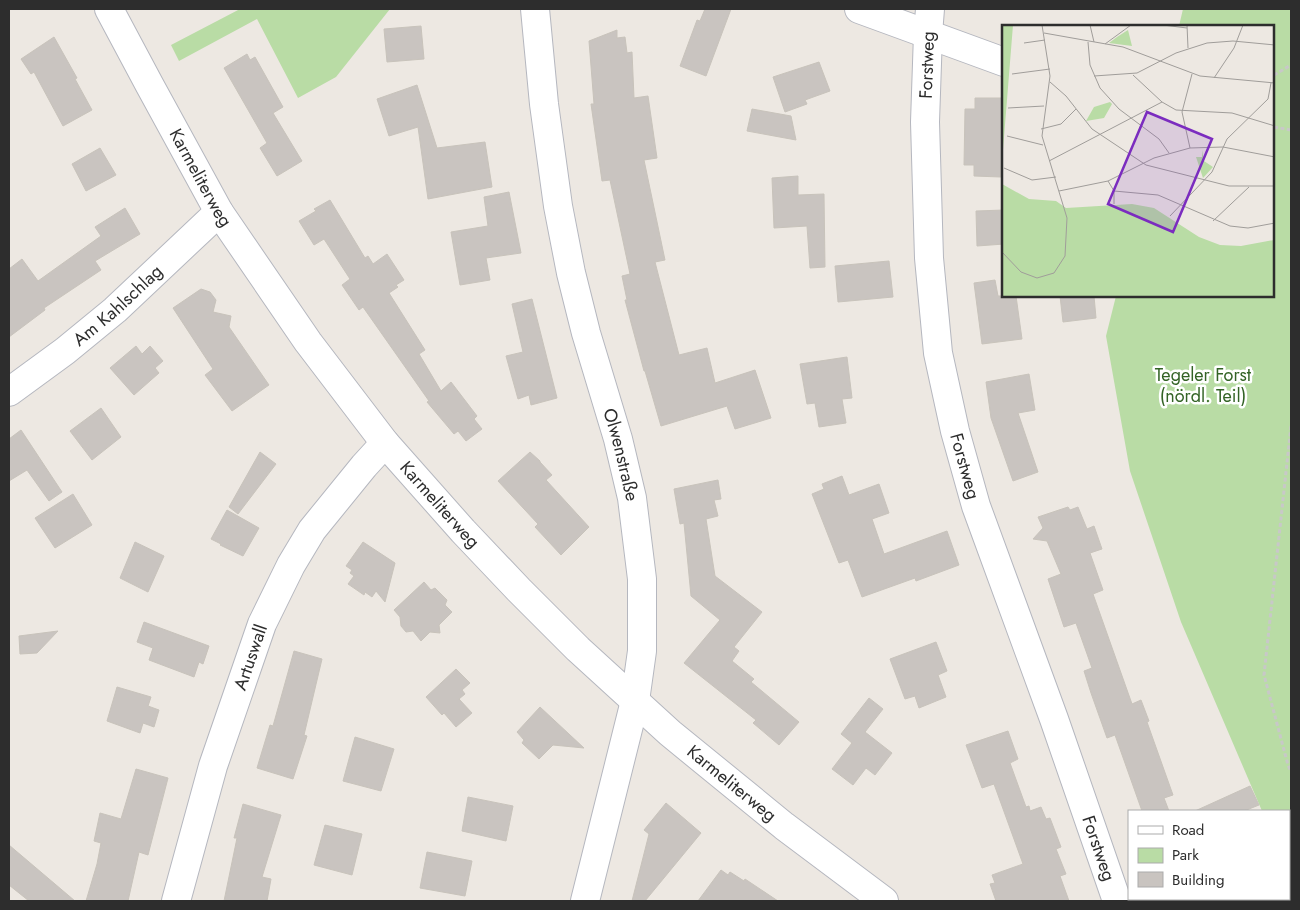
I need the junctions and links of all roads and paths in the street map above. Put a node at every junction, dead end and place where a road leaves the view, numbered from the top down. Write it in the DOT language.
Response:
graph roads {
  1 [pos="108,9"];
  2 [pos="535,9"];
  3 [pos="859,9"];
  4 [pos="929,21"];
  5 [pos="1002,61"];
  6 [pos="1291,65"];
  7 [pos="1275,74"];
  8 [pos="1275,127"];
  9 [pos="1291,130"];
  10 [pos="219,212"];
  11 [pos="9,392"];
  12 [pos="1291,426"];
  13 [pos="386,443"];
  14 [pos="635,701"];
  15 [pos="1291,772"];
  16 [pos="176,901"];
  17 [pos="585,901"];
  18 [pos="884,901"];
  19 [pos="1118,901"];
  1 -- 10 [label="street, Karmeliterweg"];
  2 -- 14 [label="street, Olwenstraße"];
  3 -- 4 [label="street"];
  4 -- 5 [label="street"];
  4 -- 19 [label="street, Forstweg"];
  6 -- 7 [label="path"];
  8 -- 9 [label="path"];
  10 -- 11 [label="street, Am Kahlschlag"];
  10 -- 13 [label="street, Karmeliterweg"];
  12 -- 15 [label="path"];
  13 -- 14 [label="street, Karmeliterweg"];
  13 -- 16 [label="street, Artuswall"];
  14 -- 17 [label="street, Olwenstraße"];
  14 -- 18 [label="street, Karmeliterweg"];
}
